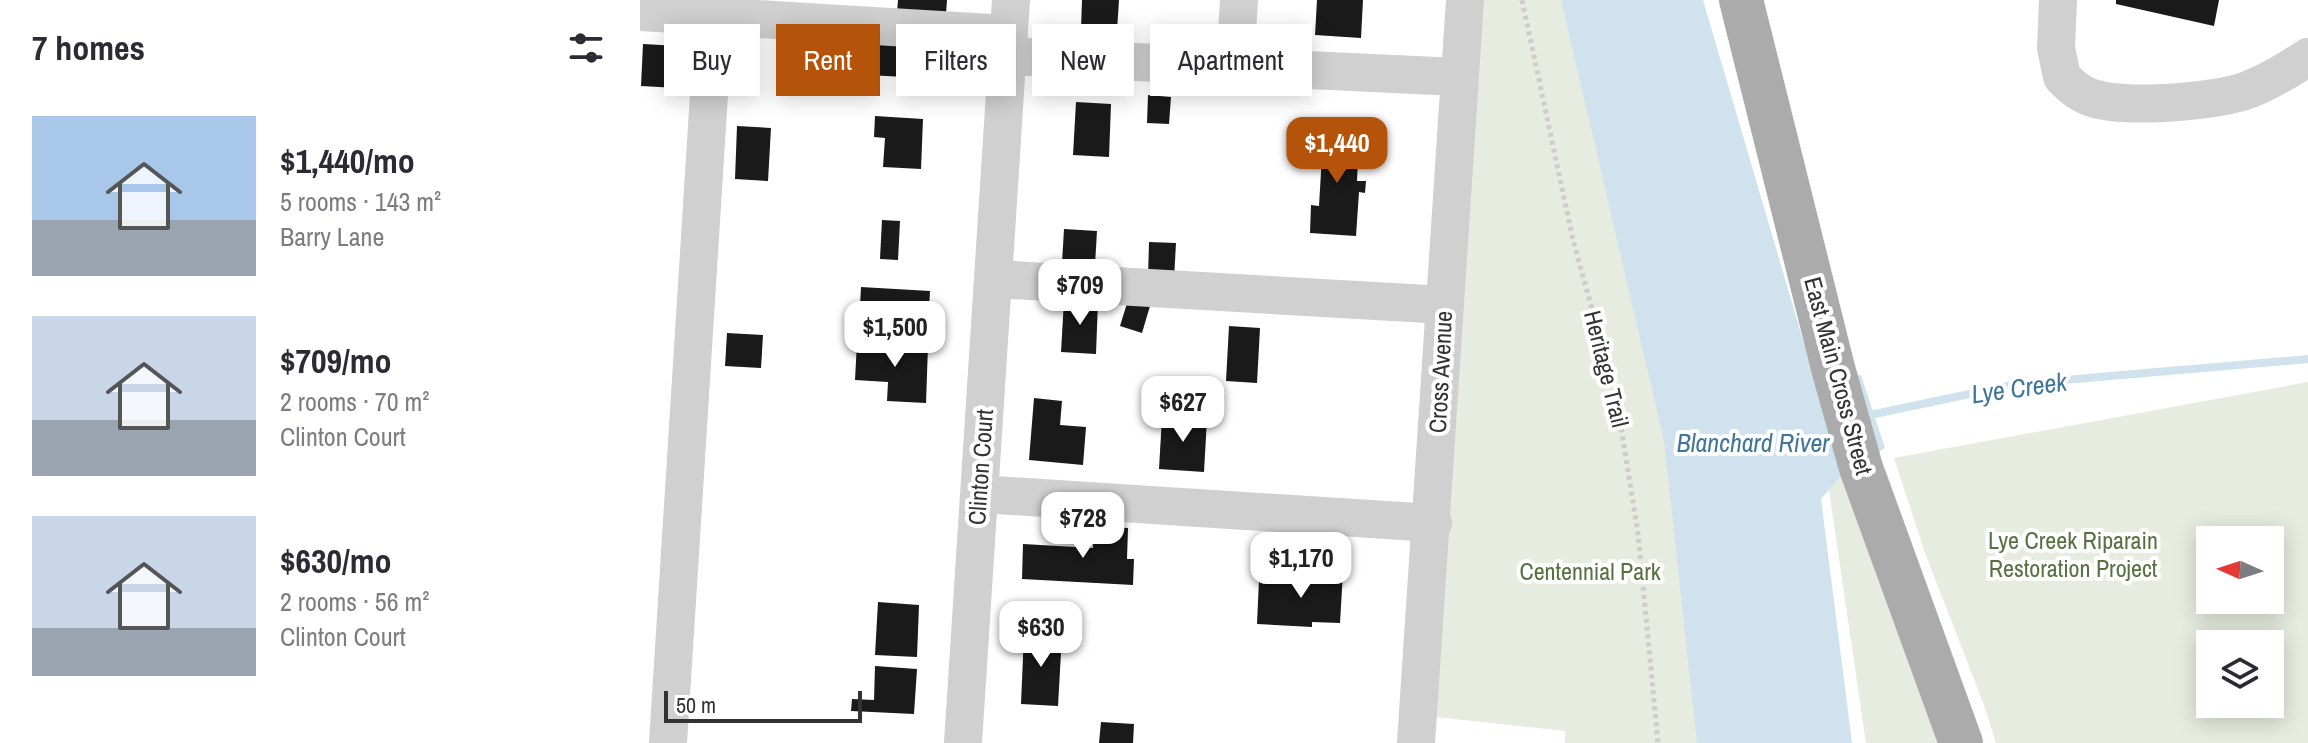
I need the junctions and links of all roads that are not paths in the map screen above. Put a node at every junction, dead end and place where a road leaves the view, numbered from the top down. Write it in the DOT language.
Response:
graph roads {
  1 [pos="1239,0"];
  2 [pos="1465,0"];
  3 [pos="1741,0"];
  4 [pos="2058,0"];
  5 [pos="715,8"];
  6 [pos="640,12"];
  7 [pos="929,24"];
  8 [pos="1238,24"];
  9 [pos="1016,31"];
  10 [pos="1150,52"];
  11 [pos="2308,57"];
  12 [pos="1312,70"];
  13 [pos="1459,77"];
  14 [pos="1005,96"];
  15 [pos="994,279"];
  16 [pos="1445,305"];
  17 [pos="980,494"];
  18 [pos="1433,523"];
  19 [pos="668,743"];
  20 [pos="963,743"];
  21 [pos="1416,743"];
  22 [pos="1961,743"];
  1 -- 8 [label="street"];
  2 -- 13 [label="street, Cross Avenue"];
  3 -- 22 [label="main road, East Main Cross Street"];
  4 -- 11 [label="street"];
  5 -- 6 [label="street"];
  5 -- 7 [label="street"];
  5 -- 19 [label="street"];
  9 -- 10 [label="street"];
  12 -- 13 [label="street"];
  13 -- 16 [label="street, Cross Avenue"];
  14 -- 15 [label="street, Clinton Court"];
  15 -- 16 [label="street"];
  15 -- 17 [label="street, Clinton Court"];
  16 -- 18 [label="street, Cross Avenue"];
  17 -- 18 [label="street"];
  17 -- 20 [label="street, Clinton Court"];
  18 -- 21 [label="street, Cross Avenue"];
}
